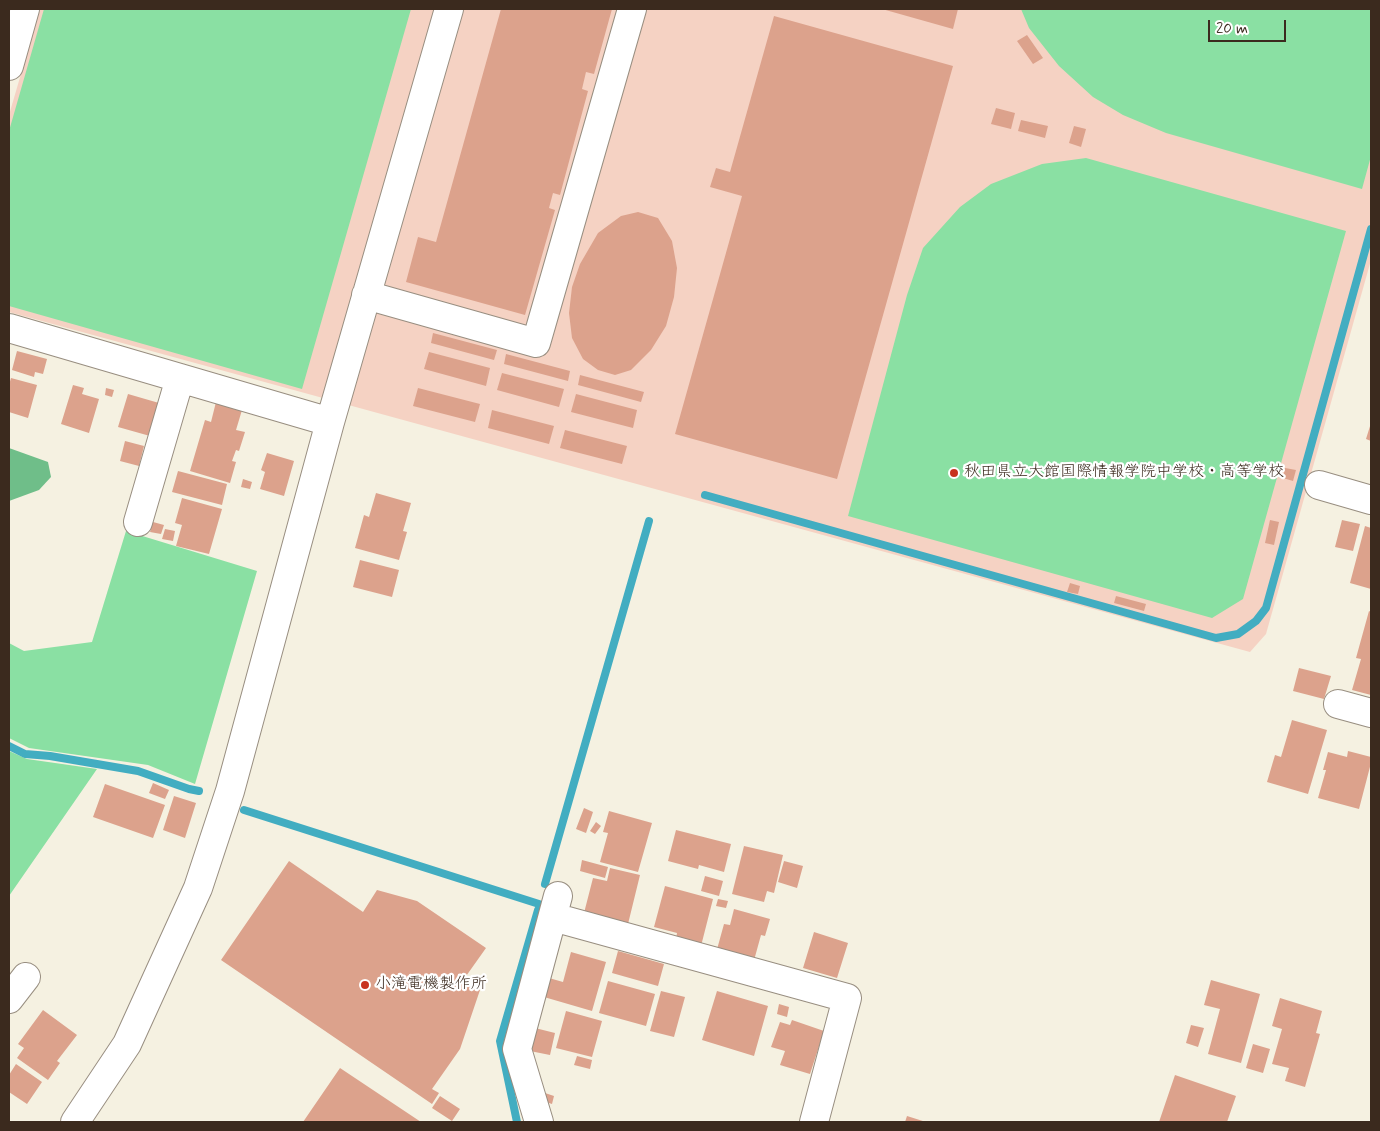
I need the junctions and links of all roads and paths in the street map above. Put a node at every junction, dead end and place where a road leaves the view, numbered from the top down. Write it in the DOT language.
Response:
graph roads {
  1 [pos="25,9"];
  2 [pos="449,9"];
  3 [pos="632,9"];
  4 [pos="9,66"];
  5 [pos="366,295"];
  6 [pos="9,328"];
  7 [pos="180,378"];
  8 [pos="330,422"];
  9 [pos="1318,485"];
  10 [pos="1371,500"];
  11 [pos="138,522"];
  12 [pos="1338,704"];
  13 [pos="1371,713"];
  14 [pos="75,1122"];
  15 [pos="540,1122"];
  16 [pos="814,1122"];
  1 -- 4 [label="street"];
  2 -- 5 [label="street"];
  3 -- 5 [label="street"];
  5 -- 8 [label="street"];
  6 -- 7 [label="street"];
  7 -- 8 [label="street"];
  7 -- 11 [label="street"];
  8 -- 14 [label="street"];
  9 -- 10 [label="street"];
  12 -- 13 [label="street"];
  15 -- 16 [label="street"];
}
